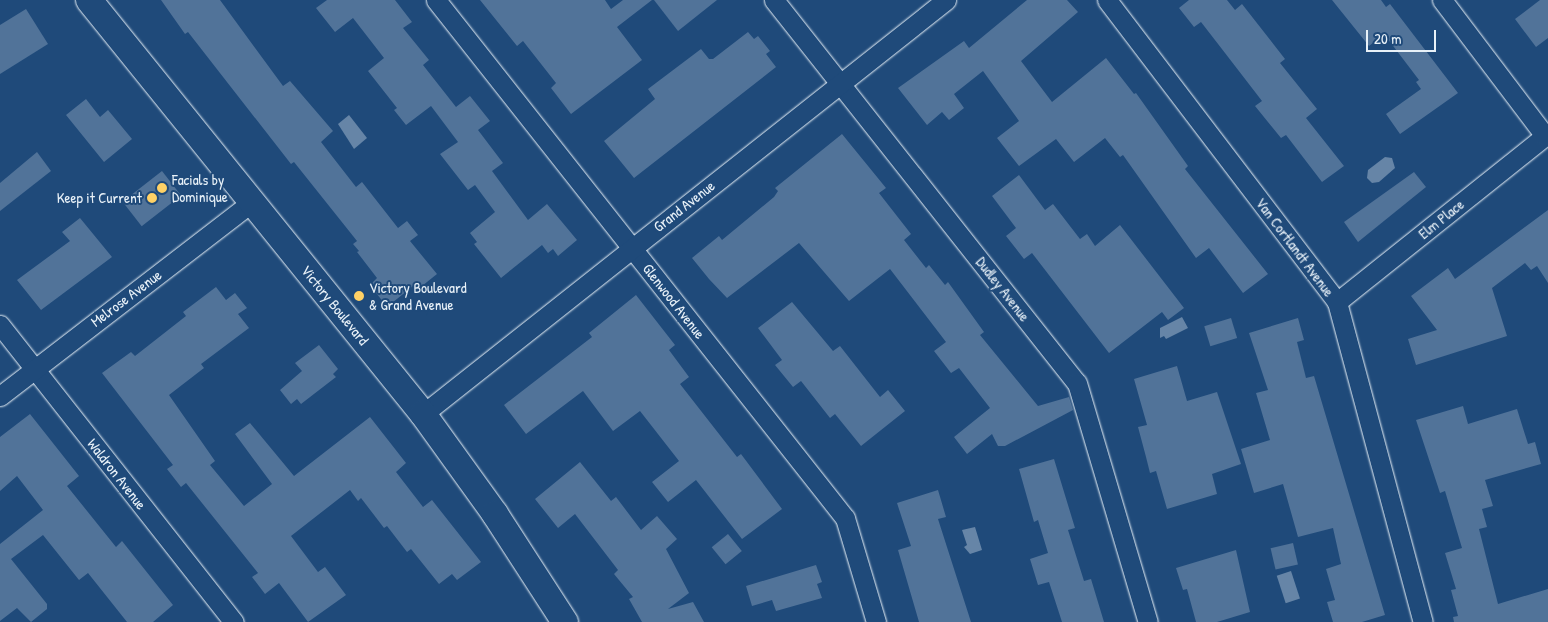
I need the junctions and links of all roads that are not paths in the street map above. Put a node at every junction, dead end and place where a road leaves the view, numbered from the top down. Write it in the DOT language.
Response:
graph roads {
  1 [pos="89,0"];
  2 [pos="436,0"];
  3 [pos="774,0"];
  4 [pos="946,0"];
  5 [pos="1107,0"];
  6 [pos="1442,0"];
  7 [pos="840,83"];
  8 [pos="252,202"];
  9 [pos="632,247"];
  10 [pos="1337,302"];
  11 [pos="0,325"];
  12 [pos="34,369"];
  13 [pos="0,396"];
  14 [pos="423,414"];
  15 [pos="234,622"];
  16 [pos="566,622"];
  17 [pos="876,622"];
  18 [pos="1148,622"];
  19 [pos="1423,622"];
  1 -- 8 [label="main road, Victory Boulevard"];
  2 -- 9 [label="street, Glenwood Avenue"];
  3 -- 7 [label="street, Dudley Avenue"];
  4 -- 7 [label="street, Grand Avenue"];
  5 -- 10 [label="street, Van Cortlandt Avenue"];
  6 -- 10 [label="street, Elm Place"];
  7 -- 9 [label="street, Grand Avenue"];
  7 -- 18 [label="street, Dudley Avenue"];
  8 -- 12 [label="street, Melrose Avenue"];
  8 -- 14 [label="main road, Victory Boulevard"];
  9 -- 14 [label="street, Grand Avenue"];
  9 -- 17 [label="street, Glenwood Avenue"];
  10 -- 19 [label="street, Van Cortlandt Avenue"];
  11 -- 12 [label="street, Waldron Avenue"];
  12 -- 13 [label="street, Melrose Avenue"];
  12 -- 15 [label="street, Waldron Avenue"];
  14 -- 16 [label="main road, Victory Boulevard"];
}
